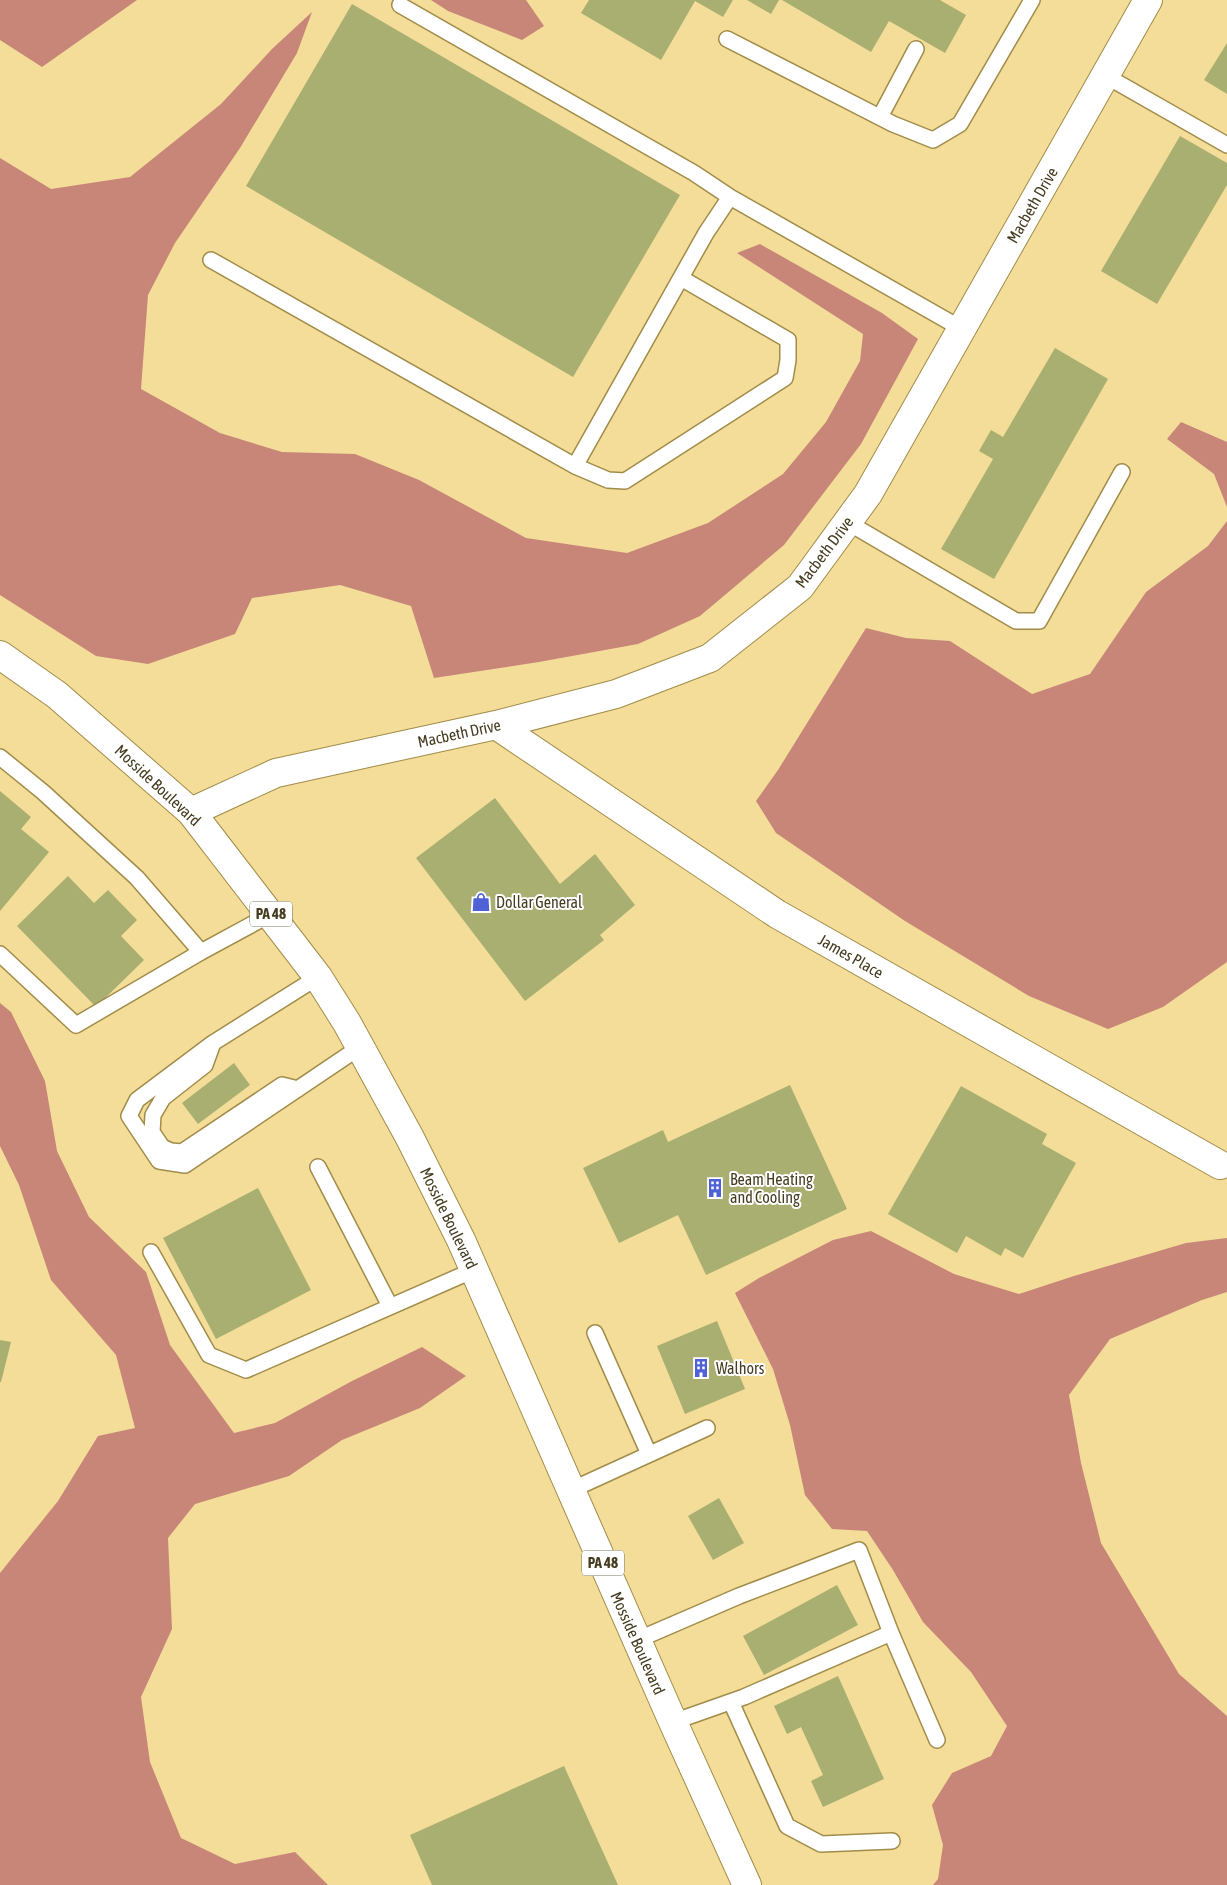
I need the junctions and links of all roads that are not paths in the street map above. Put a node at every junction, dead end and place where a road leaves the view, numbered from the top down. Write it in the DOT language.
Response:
graph roads {
  1 [pos="1032,0"];
  2 [pos="1148,0"];
  3 [pos="400,5"];
  4 [pos="727,39"];
  5 [pos="916,49"];
  6 [pos="1106,76"];
  7 [pos="880,117"];
  8 [pos="1227,145"];
  9 [pos="730,197"];
  10 [pos="211,260"];
  11 [pos="681,278"];
  12 [pos="962,329"];
  13 [pos="575,466"];
  14 [pos="1122,472"];
  15 [pos="847,522"];
  16 [pos="0,655"];
  17 [pos="496,726"];
  18 [pos="0,757"];
  19 [pos="191,812"];
  20 [pos="271,914"];
  21 [pos="201,952"];
  22 [pos="0,954"];
  23 [pos="318,978"];
  24 [pos="212,1043"];
  25 [pos="360,1047"];
  26 [pos="298,1089"];
  27 [pos="1220,1166"];
  28 [pos="318,1167"];
  29 [pos="150,1252"];
  30 [pos="474,1270"];
  31 [pos="390,1306"];
  32 [pos="594,1333"];
  33 [pos="707,1428"];
  34 [pos="649,1454"];
  35 [pos="571,1490"];
  36 [pos="891,1633"];
  37 [pos="637,1640"];
  38 [pos="731,1702"];
  39 [pos="673,1722"];
  40 [pos="937,1740"];
  41 [pos="892,1841"];
  42 [pos="747,1885"];
  1 -- 7 [label="lane"];
  2 -- 6 [label="street, Macbeth Drive"];
  3 -- 9 [label="lane"];
  4 -- 7 [label="lane"];
  5 -- 7 [label="lane"];
  6 -- 8 [label="lane"];
  6 -- 12 [label="street, Macbeth Drive"];
  9 -- 11 [label="lane"];
  9 -- 12 [label="lane"];
  10 -- 13 [label="lane"];
  11 -- 13 [label="lane"];
  11 -- 13 [label="lane"];
  12 -- 15 [label="street, Macbeth Drive"];
  14 -- 15 [label="lane"];
  15 -- 17 [label="street, Macbeth Drive"];
  16 -- 19 [label="street, Mosside Boulevard / PA 48"];
  17 -- 19 [label="street, Macbeth Drive"];
  17 -- 27 [label="street, James Place"];
  18 -- 21 [label="lane"];
  19 -- 20 [label="street, Mosside Boulevard / PA 48"];
  20 -- 21 [label="lane"];
  20 -- 23 [label="street, Mosside Boulevard / PA 48"];
  21 -- 22 [label="lane"];
  23 -- 24 [label="lane"];
  23 -- 25 [label="street, Mosside Boulevard / PA 48"];
  24 -- 26 [label="lane"];
  24 -- 26 [label="lane"];
  25 -- 26 [label="lane"];
  25 -- 30 [label="street, Mosside Boulevard / PA 48"];
  28 -- 31 [label="lane"];
  29 -- 31 [label="lane"];
  30 -- 31 [label="lane"];
  30 -- 35 [label="street, Mosside Boulevard / PA 48"];
  32 -- 34 [label="lane"];
  33 -- 34 [label="lane"];
  34 -- 35 [label="lane"];
  35 -- 37 [label="street, Mosside Boulevard / PA 48"];
  36 -- 37 [label="lane"];
  36 -- 38 [label="lane"];
  36 -- 40 [label="lane"];
  37 -- 39 [label="street, Mosside Boulevard / PA 48"];
  38 -- 39 [label="lane"];
  38 -- 41 [label="lane"];
  39 -- 42 [label="street, Mosside Boulevard / PA 48"];
}
